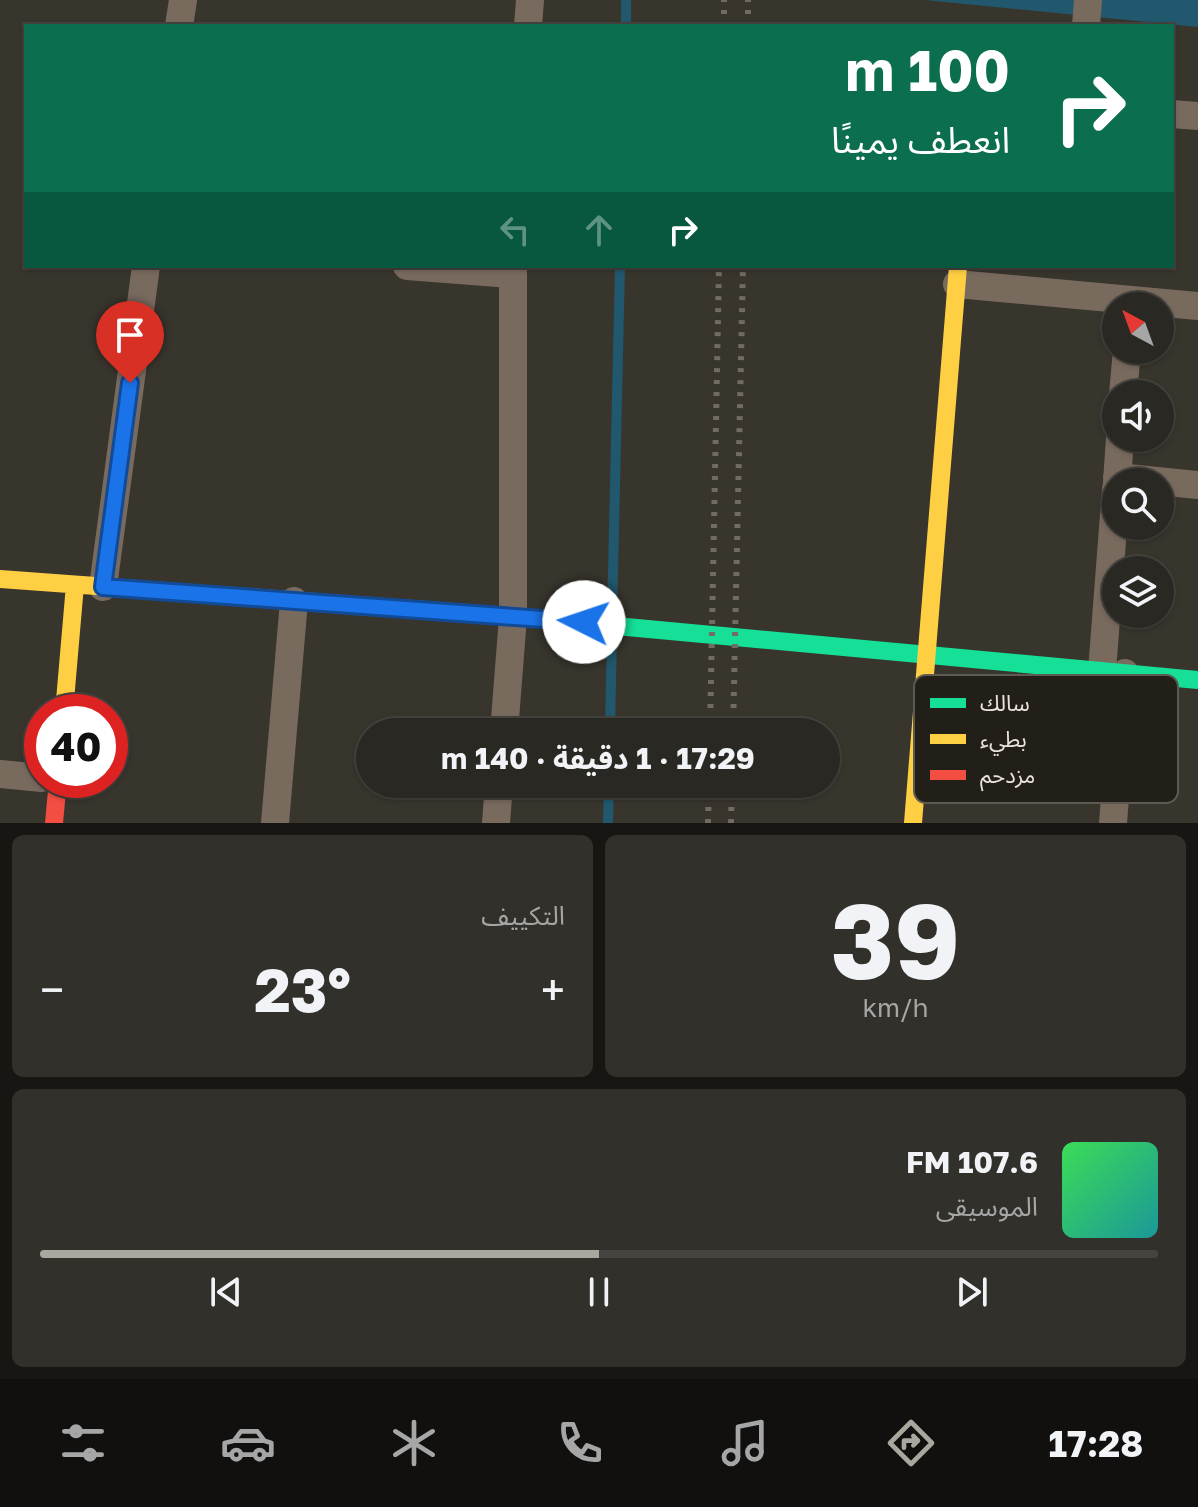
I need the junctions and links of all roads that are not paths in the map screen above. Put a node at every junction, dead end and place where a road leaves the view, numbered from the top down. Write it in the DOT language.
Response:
graph roads {
  1 [pos="183,0"];
  2 [pos="530,0"];
  3 [pos="1088,0"];
  4 [pos="179,24"];
  5 [pos="528,24"];
  6 [pos="1086,24"];
  7 [pos="1174,114"];
  8 [pos="1198,116"];
  9 [pos="146,268"];
  10 [pos="460,268"];
  11 [pos="512,270"];
  12 [pos="958,275"];
  13 [pos="1102,298"];
  14 [pos="1174,305"];
  15 [pos="1198,306"];
  16 [pos="1174,484"];
  17 [pos="1198,485"];
  18 [pos="1116,540"];
  19 [pos="0,579"];
  20 [pos="75,585"];
  21 [pos="103,587"];
  22 [pos="294,601"];
  23 [pos="513,617"];
  24 [pos="927,655"];
  25 [pos="1113,672"];
  26 [pos="925,675"];
  27 [pos="1145,675"];
  28 [pos="1178,678"];
  29 [pos="1198,680"];
  30 [pos="66,694"];
  31 [pos="505,718"];
  32 [pos="0,774"];
  33 [pos="24,776"];
  34 [pos="56,798"];
  35 [pos="498,798"];
  36 [pos="915,803"];
  37 [pos="54,823"];
  38 [pos="275,823"];
  39 [pos="496,823"];
  40 [pos="913,823"];
  1 -- 4 [label="street"];
  2 -- 5 [label="street"];
  3 -- 6 [label="street"];
  7 -- 8 [label="street"];
  9 -- 21 [label="street"];
  10 -- 11 [label="street"];
  11 -- 23 [label="street"];
  12 -- 13 [label="street"];
  12 -- 24 [label="street"];
  14 -- 15 [label="street"];
  16 -- 17 [label="street"];
  18 -- 25 [label="street"];
  19 -- 20 [label="street"];
  20 -- 21 [label="street"];
  20 -- 30 [label="street"];
  21 -- 22 [label="street"];
  22 -- 23 [label="street"];
  22 -- 38 [label="street"];
  23 -- 24 [label="street"];
  23 -- 31 [label="street"];
  24 -- 25 [label="street"];
  24 -- 26 [label="street"];
  25 -- 27 [label="street"];
  28 -- 29 [label="street"];
  32 -- 33 [label="street"];
  34 -- 37 [label="street"];
  35 -- 39 [label="street"];
  36 -- 40 [label="street"];
}
